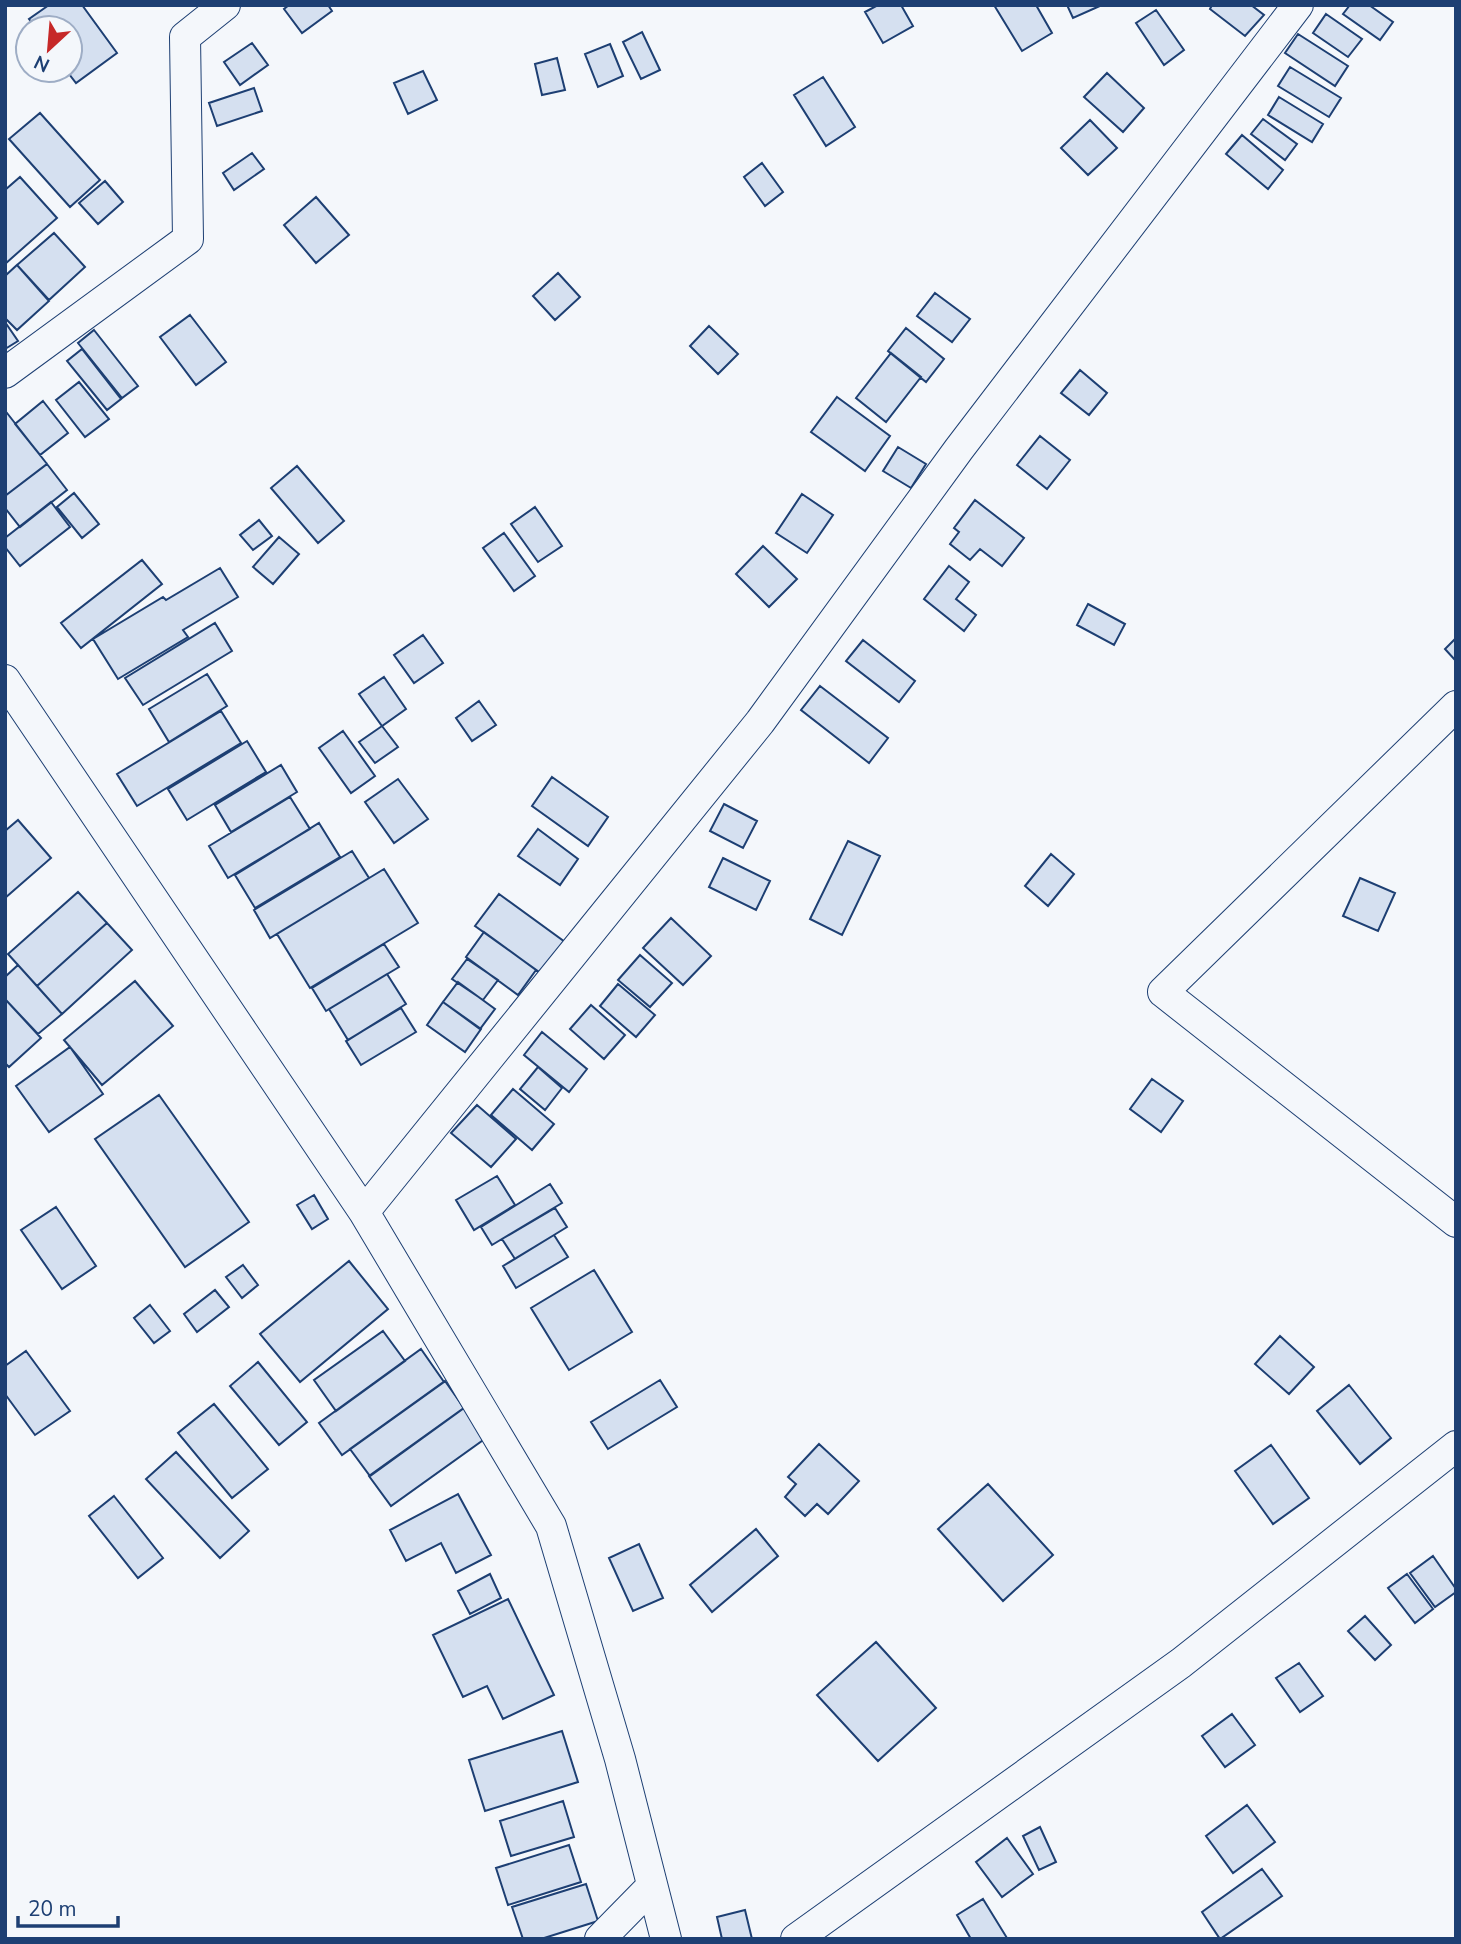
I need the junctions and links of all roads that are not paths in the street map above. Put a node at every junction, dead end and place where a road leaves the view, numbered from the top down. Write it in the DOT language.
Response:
graph roads {
  1 [pos="225,5"];
  2 [pos="1298,5"];
  3 [pos="5,373"];
  4 [pos="5,680"];
  5 [pos="1456,706"];
  6 [pos="364,1212"];
  7 [pos="1456,1222"];
  8 [pos="1456,1447"];
  9 [pos="652,1886"];
  10 [pos="600,1939"];
  11 [pos="666,1939"];
  12 [pos="796,1939"];
  1 -- 3 [label="street"];
  2 -- 6 [label="street"];
  4 -- 6 [label="street"];
  5 -- 7 [label="street"];
  6 -- 9 [label="street"];
  8 -- 12 [label="street"];
  9 -- 10 [label="street"];
  9 -- 11 [label="street"];
}
